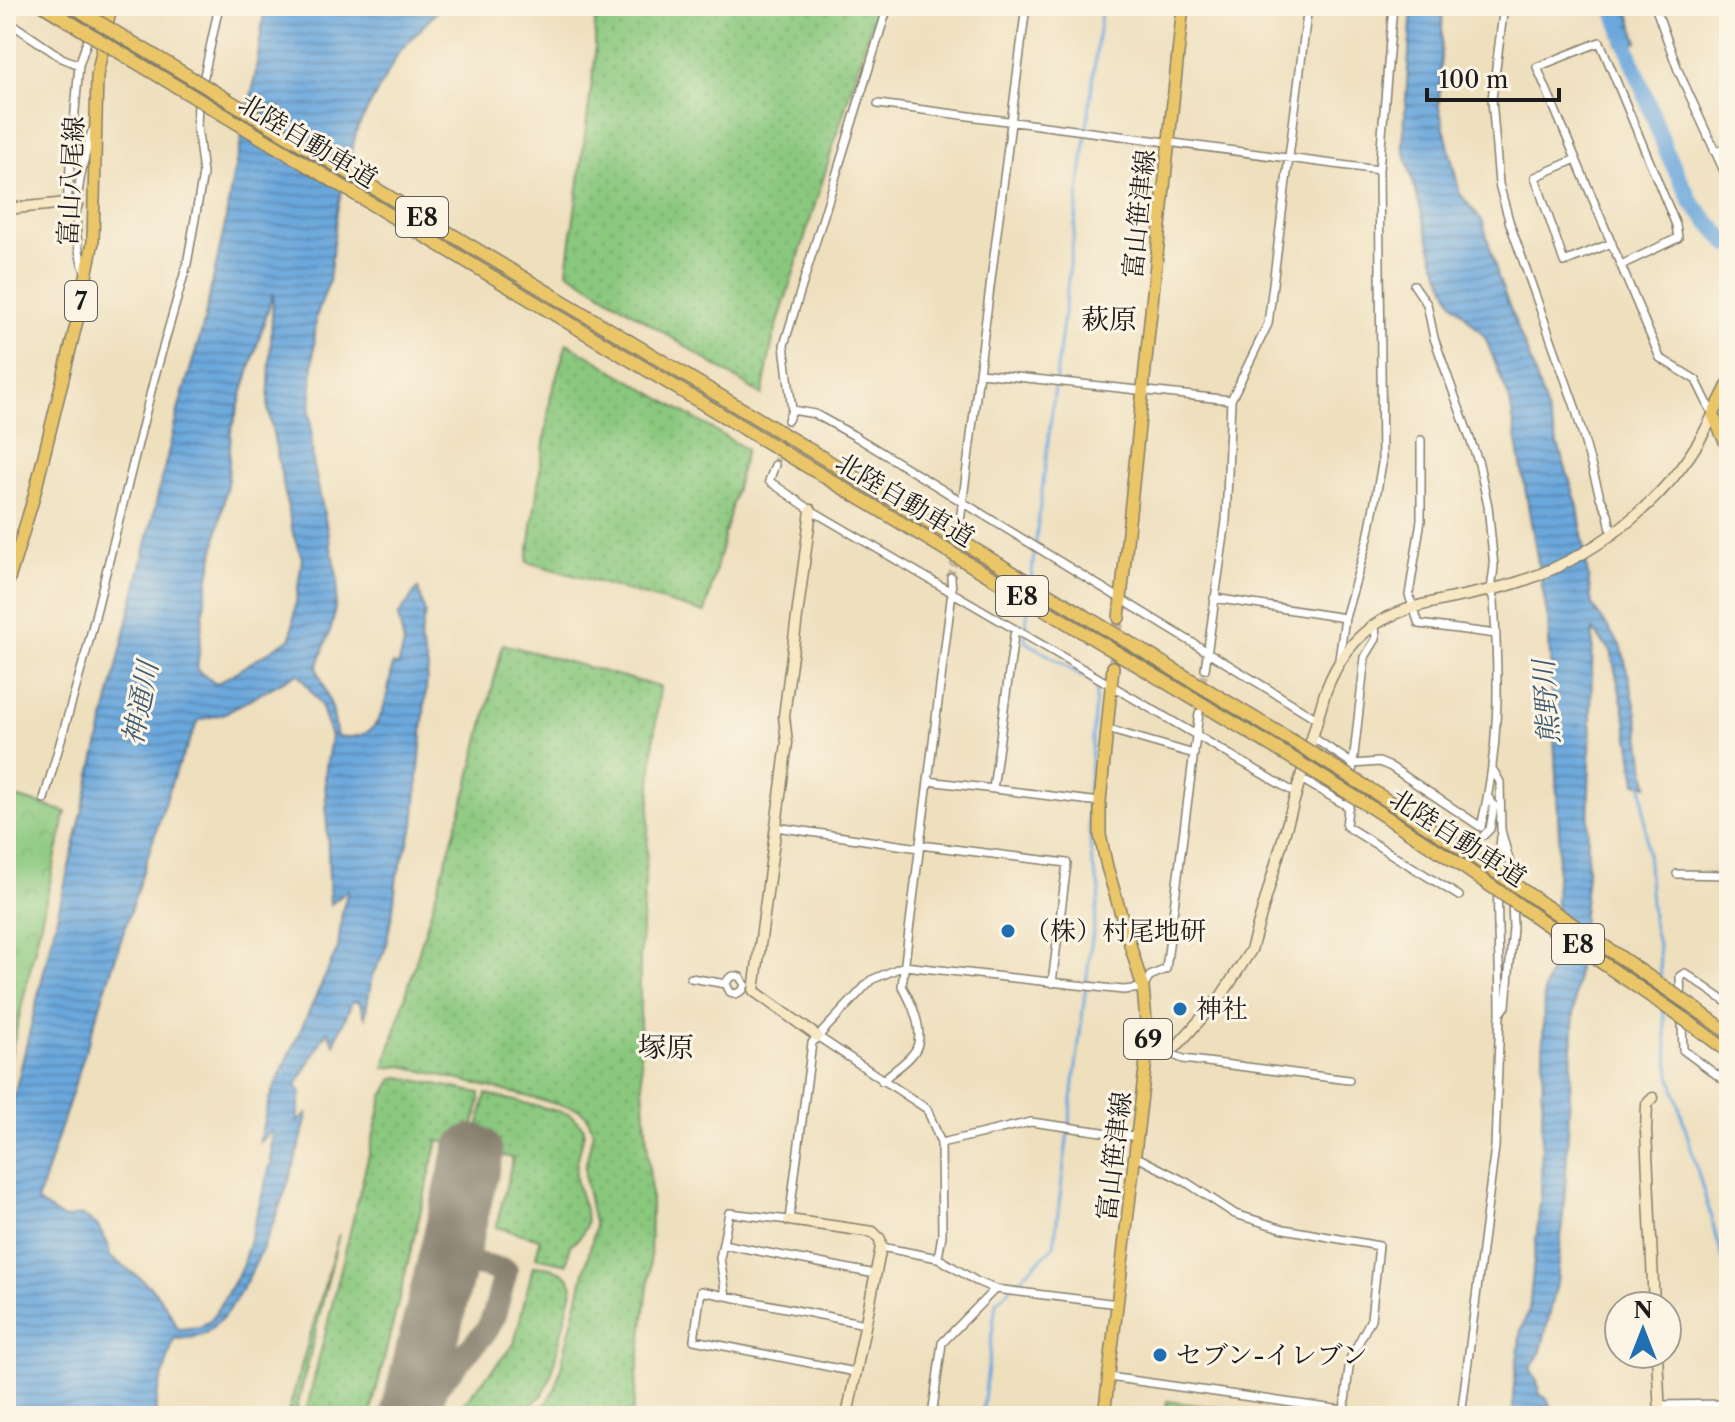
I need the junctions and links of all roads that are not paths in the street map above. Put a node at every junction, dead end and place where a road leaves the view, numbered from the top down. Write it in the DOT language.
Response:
graph roads {
  1 [pos="44,6"];
  2 [pos="73,6"];
  3 [pos="99,6"];
  4 [pos="111,6"];
  5 [pos="219,6"];
  6 [pos="888,6"];
  7 [pos="1026,6"];
  8 [pos="1183,6"];
  9 [pos="1308,6"];
  10 [pos="1393,6"];
  11 [pos="1504,6"];
  12 [pos="1655,6"];
  13 [pos="1725,6"];
  14 [pos="6,20"];
  15 [pos="1729,46"];
  16 [pos="79,65"];
  17 [pos="878,104"];
  18 [pos="97,117"];
  19 [pos="1011,122"];
  20 [pos="1169,143"];
  21 [pos="1729,150"];
  22 [pos="1714,151"];
  23 [pos="1288,157"];
  24 [pos="1576,159"];
  25 [pos="1379,170"];
  26 [pos="1729,182"];
  27 [pos="72,204"];
  28 [pos="6,209"];
  29 [pos="1612,243"];
  30 [pos="1621,265"];
  31 [pos="86,274"];
  32 [pos="1414,285"];
  33 [pos="980,373"];
  34 [pos="1729,383"];
  35 [pos="1142,390"];
  36 [pos="1231,400"];
  37 [pos="792,410"];
  38 [pos="1713,415"];
  39 [pos="788,420"];
  40 [pos="1421,440"];
  41 [pos="1729,451"];
  42 [pos="775,465"];
  43 [pos="963,504"];
  44 [pos="811,510"];
  45 [pos="960,522"];
  46 [pos="1610,537"];
  47 [pos="951,577"];
  48 [pos="6,589"];
  49 [pos="1494,589"];
  50 [pos="952,592"];
  51 [pos="1214,598"];
  52 [pos="1120,600"];
  53 [pos="1414,606"];
  54 [pos="1119,618"];
  55 [pos="1345,618"];
  56 [pos="1375,625"];
  57 [pos="1015,629"];
  58 [pos="1496,634"];
  59 [pos="1207,651"];
  60 [pos="1339,659"];
  61 [pos="1113,667"];
  62 [pos="1205,669"];
  63 [pos="1111,685"];
  64 [pos="1199,713"];
  65 [pos="1317,719"];
  66 [pos="1107,729"];
  67 [pos="1196,736"];
  68 [pos="1312,737"];
  69 [pos="1194,754"];
  70 [pos="1353,764"];
  71 [pos="1493,770"];
  72 [pos="1301,779"];
  73 [pos="928,781"];
  74 [pos="993,789"];
  75 [pos="1297,794"];
  76 [pos="1488,797"];
  77 [pos="44,799"];
  78 [pos="1100,802"];
  79 [pos="1355,804"];
  80 [pos="776,827"];
  81 [pos="1501,830"];
  82 [pos="1484,835"];
  83 [pos="920,846"];
  84 [pos="1677,874"];
  85 [pos="1729,875"];
  86 [pos="1459,896"];
  87 [pos="904,966"];
  88 [pos="691,978"];
  89 [pos="1052,983"];
  90 [pos="749,987"];
  91 [pos="1143,988"];
  92 [pos="1729,1004"];
  93 [pos="1500,1014"];
  94 [pos="1729,1033"];
  95 [pos="817,1036"];
  96 [pos="1164,1051"];
  97 [pos="1729,1052"];
  98 [pos="1148,1056"];
  99 [pos="1349,1080"];
  100 [pos="882,1081"];
  101 [pos="1729,1084"];
  102 [pos="1653,1098"];
  103 [pos="1138,1137"];
  104 [pos="941,1143"];
  105 [pos="1135,1156"];
  106 [pos="789,1220"];
  107 [pos="723,1244"];
  108 [pos="881,1247"];
  109 [pos="938,1258"];
  110 [pos="875,1274"];
  111 [pos="995,1289"];
  112 [pos="1653,1290"];
  113 [pos="726,1296"];
  114 [pos="1118,1304"];
  115 [pos="865,1324"];
  116 [pos="1658,1370"];
  117 [pos="855,1372"];
  118 [pos="1109,1377"];
  119 [pos="1729,1404"];
  120 [pos="1660,1410"];
  121 [pos="1344,1411"];
  122 [pos="847,1416"];
  123 [pos="932,1416"];
  124 [pos="1104,1416"];
  125 [pos="1384,1416"];
  126 [pos="1461,1416"];
  1 -- 79 [label="highway, 北陸自動車道 / E8, bridge"];
  2 -- 94 [label="highway, 北陸自動車道 / E8, bridge"];
  3 -- 16 [label="street"];
  4 -- 18 [label="main road, 富山八尾線 / 7"];
  5 -- 77 [label="street"];
  6 -- 37 [label="street"];
  7 -- 19 [label="street"];
  8 -- 20 [label="main road, 富山笹津線"];
  9 -- 23 [label="street"];
  10 -- 25 [label="street"];
  11 -- 46 [label="street"];
  12 -- 22 [label="street"];
  13 -- 15 [label="street"];
  14 -- 16 [label="street"];
  16 -- 27 [label="street"];
  17 -- 19 [label="street"];
  18 -- 27 [label="street"];
  18 -- 31 [label="main road, 富山八尾線 / 7"];
  19 -- 20 [label="street"];
  19 -- 33 [label="street"];
  20 -- 23 [label="street"];
  20 -- 35 [label="main road, 富山笹津線"];
  21 -- 22 [label="street"];
  22 -- 26 [label="street"];
  23 -- 25 [label="street"];
  23 -- 36 [label="street"];
  24 -- 29 [label="street"];
  24 -- 29 [label="street"];
  24 -- 30 [label="street"];
  25 -- 55 [label="street"];
  27 -- 28 [label="street"];
  27 -- 31 [label="street"];
  29 -- 30 [label="street"];
  30 -- 38 [label="street"];
  31 -- 48 [label="main road, 富山八尾線 / 7"];
  32 -- 49 [label="street"];
  33 -- 35 [label="street"];
  33 -- 43 [label="street"];
  34 -- 38 [label="main road"];
  35 -- 36 [label="street"];
  35 -- 52 [label="main road, 富山笹津線"];
  36 -- 51 [label="street"];
  37 -- 39 [label="street"];
  37 -- 43 [label="street"];
  38 -- 41 [label="main road"];
  38 -- 46 [label="street"];
  40 -- 53 [label="street"];
  42 -- 44 [label="street"];
  43 -- 45 [label="street"];
  43 -- 52 [label="street"];
  44 -- 50 [label="street"];
  44 -- 80 [label="street"];
  46 -- 49 [label="street"];
  47 -- 50 [label="street"];
  49 -- 53 [label="street"];
  49 -- 58 [label="street"];
  50 -- 57 [label="street"];
  50 -- 73 [label="street"];
  51 -- 55 [label="street"];
  51 -- 59 [label="street"];
  52 -- 54 [label="main road, 富山笹津線"];
  52 -- 59 [label="street"];
  53 -- 56 [label="street"];
  53 -- 58 [label="street"];
  55 -- 60 [label="street"];
  56 -- 60 [label="street"];
  56 -- 70 [label="street"];
  57 -- 63 [label="street"];
  57 -- 74 [label="street"];
  58 -- 71 [label="street"];
  59 -- 62 [label="street"];
  59 -- 65 [label="street"];
  60 -- 65 [label="street"];
  61 -- 63 [label="main road, 富山笹津線 / 69"];
  63 -- 66 [label="main road, 富山笹津線 / 69"];
  63 -- 67 [label="street"];
  64 -- 67 [label="street"];
  65 -- 68 [label="street"];
  66 -- 69 [label="street"];
  66 -- 78 [label="main road, 富山笹津線 / 69"];
  67 -- 69 [label="street"];
  67 -- 75 [label="street"];
  68 -- 70 [label="street"];
  68 -- 72 [label="street"];
  69 -- 91 [label="street"];
  70 -- 76 [label="street"];
  70 -- 79 [label="street"];
  71 -- 76 [label="street"];
  71 -- 81 [label="street"];
  72 -- 75 [label="street"];
  72 -- 79 [label="street"];
  73 -- 74 [label="street"];
  73 -- 83 [label="street"];
  74 -- 78 [label="street"];
  75 -- 96 [label="street"];
  76 -- 82 [label="street"];
  78 -- 91 [label="main road, 富山笹津線 / 69"];
  79 -- 86 [label="street"];
  79 -- 97 [label="highway, 北陸自動車道 / E8, bridge"];
  80 -- 83 [label="street"];
  80 -- 90 [label="street"];
  81 -- 93 [label="street"];
  81 -- 93 [label="street"];
  83 -- 87 [label="street"];
  83 -- 89 [label="street"];
  84 -- 85 [label="street"];
  87 -- 89 [label="street"];
  87 -- 95 [label="street"];
  87 -- 100 [label="street"];
  88 -- 90 [label="street"];
  89 -- 91 [label="street"];
  90 -- 95 [label="street"];
  91 -- 98 [label="main road, 富山笹津線 / 69"];
  92 -- 101 [label="street"];
  93 -- 126 [label="street"];
  95 -- 100 [label="street"];
  95 -- 106 [label="street"];
  96 -- 98 [label="street"];
  96 -- 99 [label="street"];
  98 -- 103 [label="main road, 富山笹津線 / 69"];
  100 -- 104 [label="street"];
  102 -- 112 [label="street"];
  103 -- 104 [label="street"];
  103 -- 105 [label="main road, 富山笹津線 / 69"];
  104 -- 109 [label="street"];
  105 -- 114 [label="main road, 富山笹津線 / 69"];
  105 -- 121 [label="street"];
  106 -- 107 [label="street"];
  106 -- 108 [label="street"];
  107 -- 110 [label="street"];
  107 -- 113 [label="street"];
  108 -- 109 [label="street"];
  108 -- 110 [label="street"];
  109 -- 111 [label="street"];
  110 -- 115 [label="street"];
  111 -- 114 [label="street"];
  111 -- 123 [label="street"];
  113 -- 115 [label="street"];
  113 -- 117 [label="street"];
  114 -- 118 [label="main road, 富山笹津線 / 69"];
  115 -- 117 [label="street"];
  116 -- 120 [label="street"];
  117 -- 122 [label="street"];
  118 -- 121 [label="street"];
  118 -- 124 [label="main road, 富山笹津線 / 69"];
  119 -- 120 [label="street"];
  121 -- 125 [label="street"];
}
